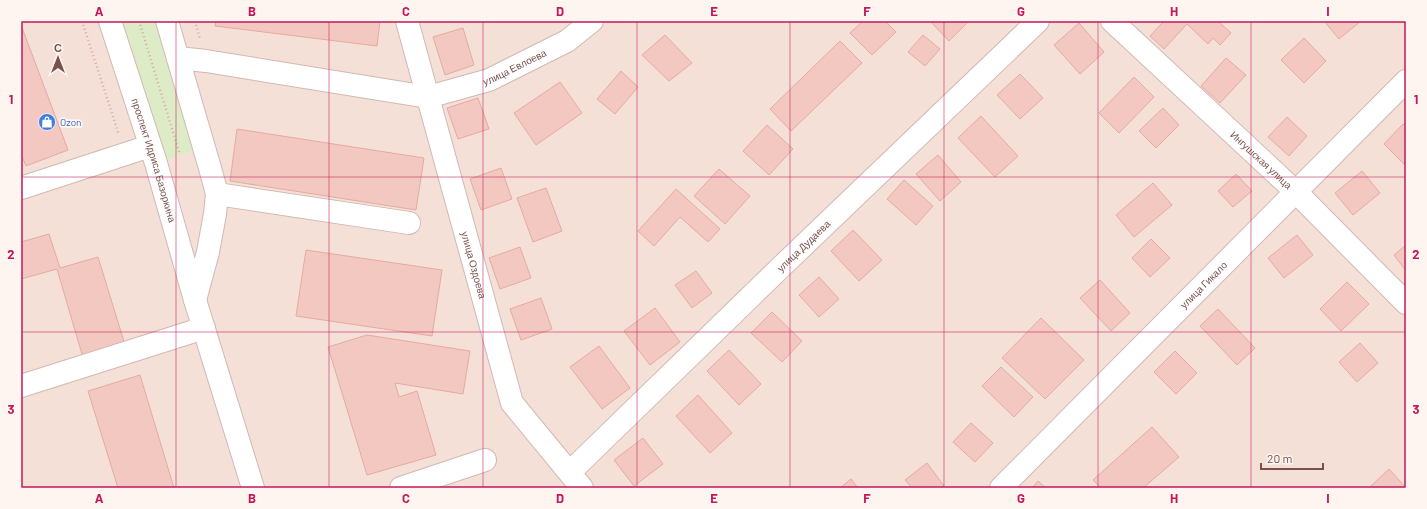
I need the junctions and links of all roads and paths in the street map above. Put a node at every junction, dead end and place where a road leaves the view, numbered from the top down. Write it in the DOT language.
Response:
graph roads {
  1 [pos="82,21"];
  2 [pos="110,21"];
  3 [pos="139,21"];
  4 [pos="167,21"];
  5 [pos="407,21"];
  6 [pos="592,21"];
  7 [pos="1038,21"];
  8 [pos="1112,21"];
  9 [pos="178,58"];
  10 [pos="1406,81"];
  11 [pos="428,97"];
  12 [pos="204,148"];
  13 [pos="125,155"];
  14 [pos="153,155"];
  15 [pos="180,155"];
  16 [pos="21,188"];
  17 [pos="1295,191"];
  18 [pos="216,194"];
  19 [pos="409,223"];
  20 [pos="195,300"];
  21 [pos="1406,303"];
  22 [pos="204,328"];
  23 [pos="21,386"];
  24 [pos="484,460"];
  25 [pos="576,480"];
  26 [pos="253,488"];
  27 [pos="400,488"];
  28 [pos="1001,488"];
  1 -- 13 [label="path"];
  2 -- 14 [label="street, проспект Идриса Базоркина"];
  3 -- 15 [label="path"];
  4 -- 9 [label="street"];
  5 -- 11 [label="street, улица Оздоева"];
  6 -- 11 [label="street, улица Евлоева"];
  7 -- 25 [label="street, улица Дудаева"];
  8 -- 17 [label="street, Ингушская улица"];
  9 -- 11 [label="street"];
  9 -- 12 [label="street"];
  10 -- 17 [label="street, улица Гикало"];
  11 -- 25 [label="street, улица Оздоева"];
  12 -- 15 [label="path"];
  12 -- 18 [label="street"];
  13 -- 14 [label="street"];
  13 -- 16 [label="street"];
  14 -- 15 [label="path"];
  14 -- 20 [label="street, проспект Идриса Базоркина"];
  17 -- 21 [label="street, Ингушская улица"];
  17 -- 28 [label="street, улица Гикало"];
  18 -- 19 [label="street"];
  18 -- 20 [label="street"];
  20 -- 22 [label="street, проспект Идриса Базоркина"];
  22 -- 23 [label="street"];
  22 -- 26 [label="street, проспект Идриса Базоркина"];
  24 -- 27 [label="street"];
}
